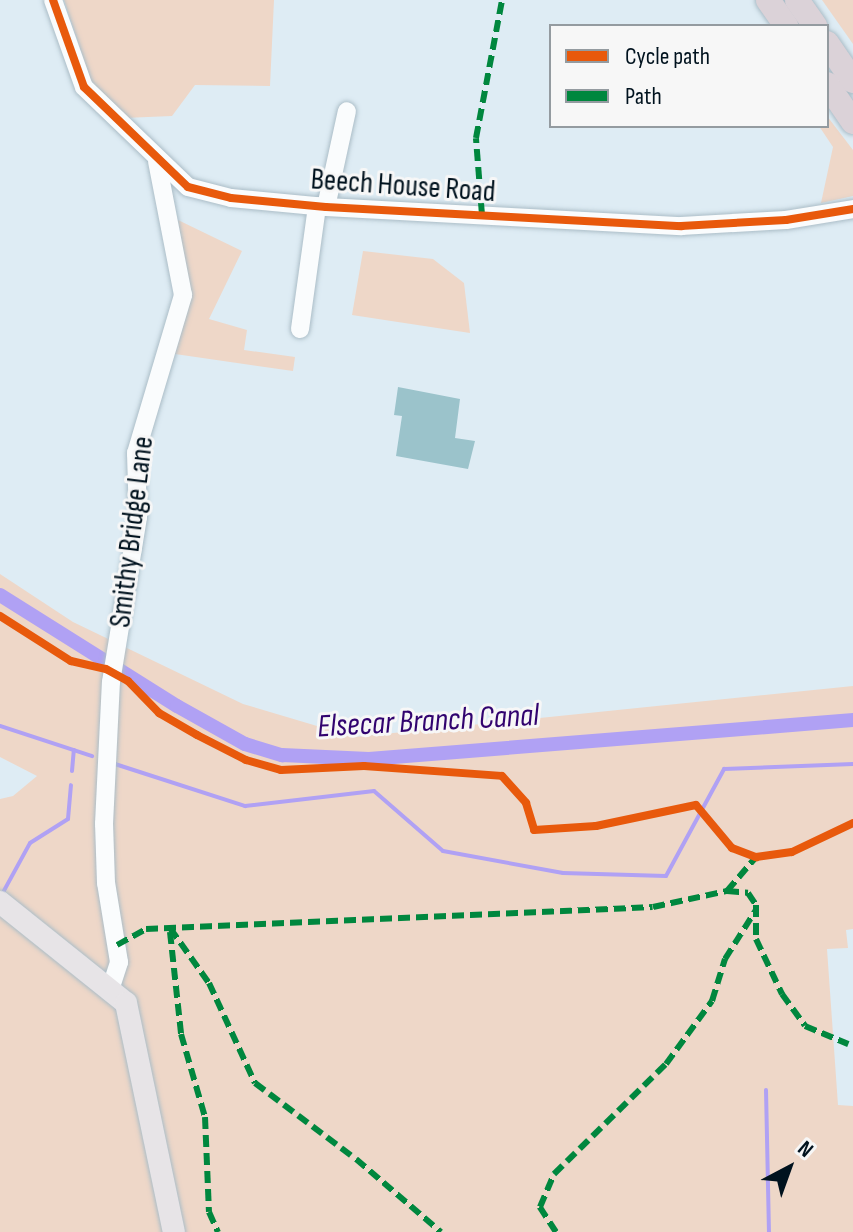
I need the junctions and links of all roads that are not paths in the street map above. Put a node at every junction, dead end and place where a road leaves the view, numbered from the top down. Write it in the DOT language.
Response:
graph roads {
  1 [pos="53,0"];
  2 [pos="768,0"];
  3 [pos="797,0"];
  4 [pos="785,24"];
  5 [pos="814,24"];
  6 [pos="829,46"];
  7 [pos="853,81"];
  8 [pos="829,87"];
  9 [pos="347,111"];
  10 [pos="853,122"];
  11 [pos="157,161"];
  12 [pos="322,206"];
  13 [pos="853,209"];
  14 [pos="300,329"];
  15 [pos="4,904"];
  16 [pos="111,987"];
  17 [pos="174,1232"];
  1 -- 11 [label="street, Beech House Road"];
  2 -- 4 [label="highway"];
  3 -- 5 [label="highway"];
  6 -- 7 [label="highway"];
  8 -- 10 [label="highway"];
  9 -- 12 [label="street"];
  11 -- 12 [label="street, Beech House Road"];
  11 -- 16 [label="street, Smithy Bridge Lane"];
  12 -- 13 [label="street, Beech House Road"];
  12 -- 14 [label="street"];
  15 -- 16 [label="main road"];
  16 -- 17 [label="main road"];
}
